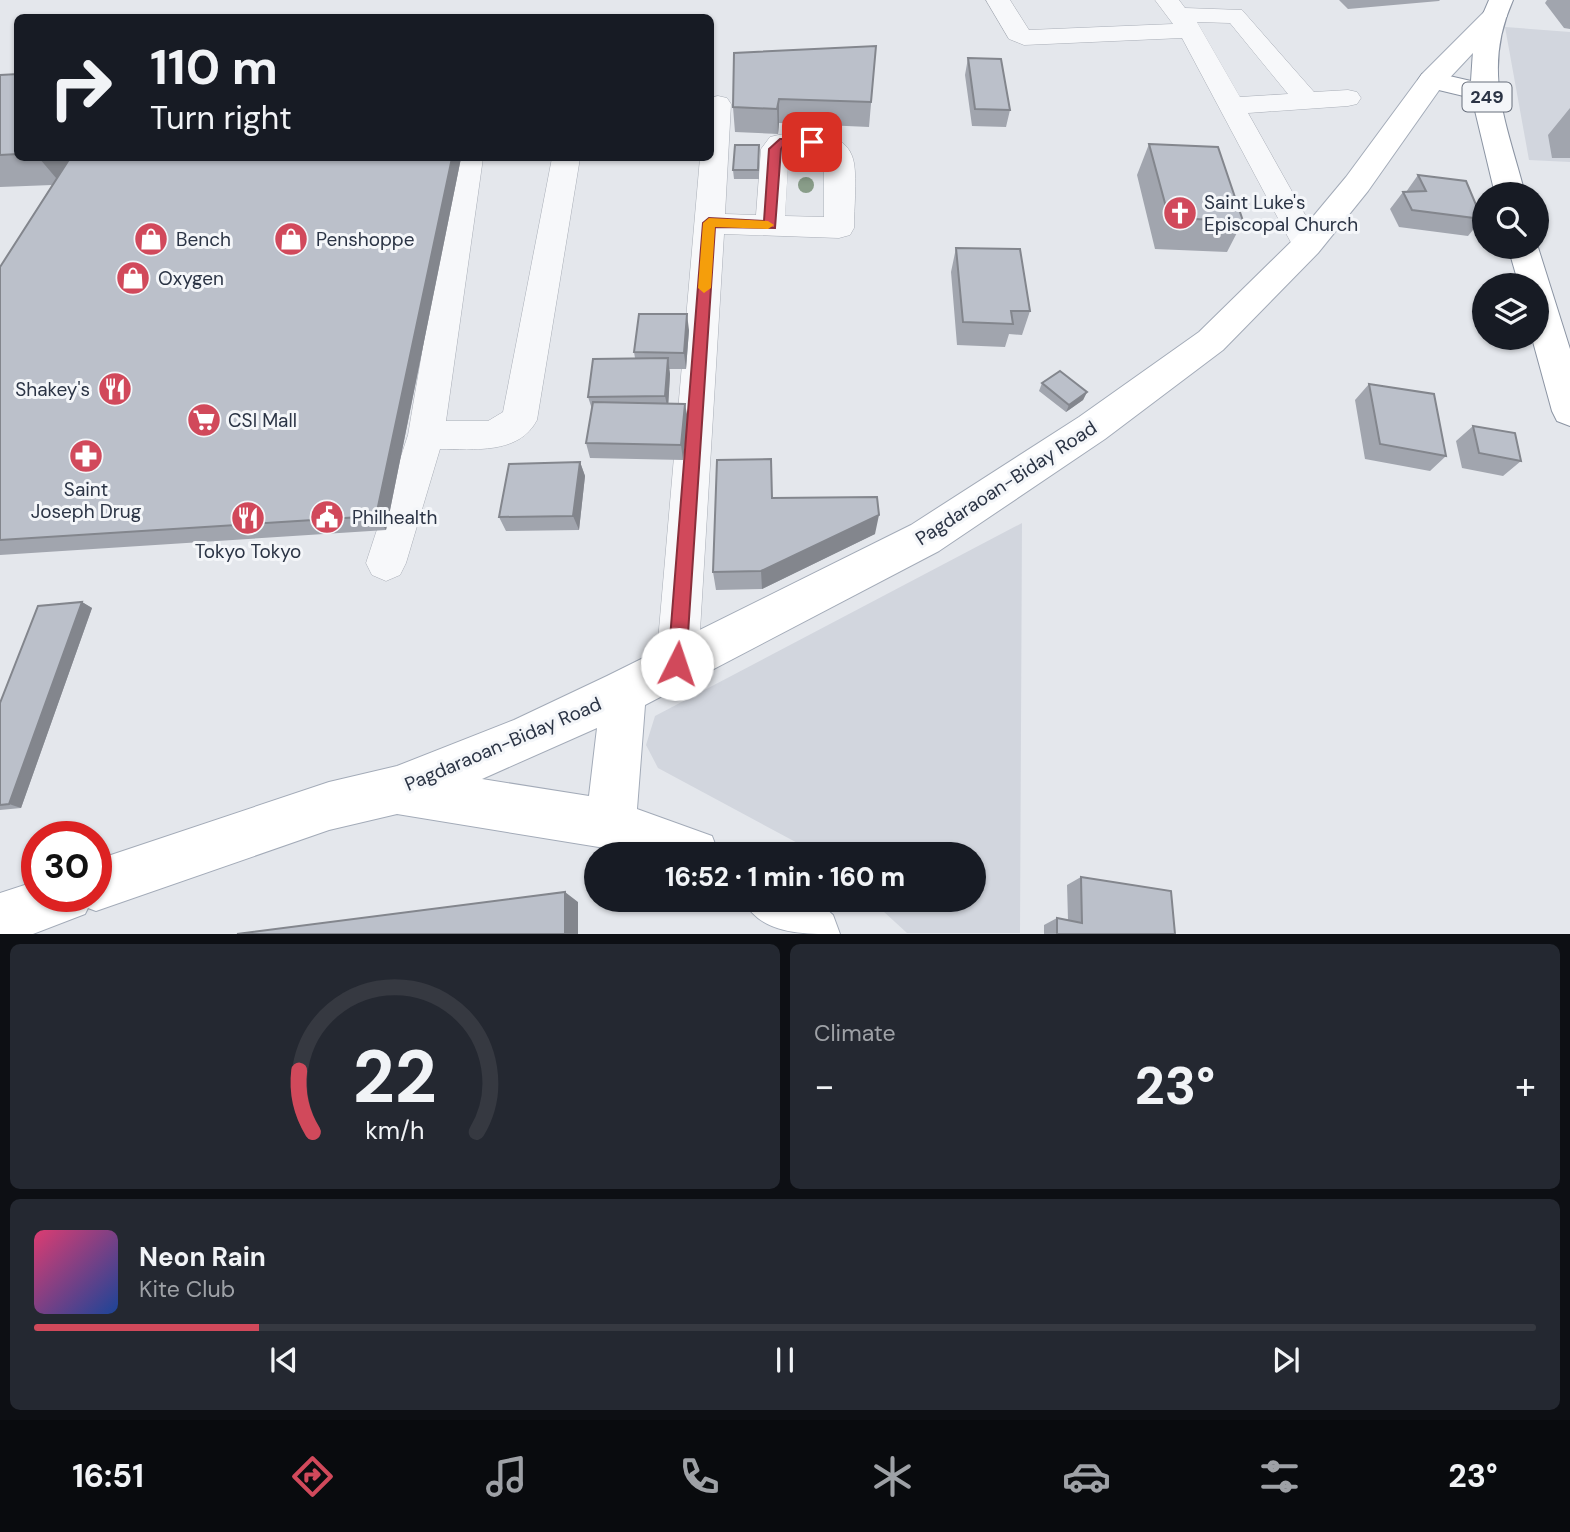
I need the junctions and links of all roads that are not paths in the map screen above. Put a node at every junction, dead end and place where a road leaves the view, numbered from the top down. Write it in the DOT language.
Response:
graph roads {
  1 [pos="998,0"];
  2 [pos="1498,4"];
  3 [pos="1179,15"];
  4 [pos="1432,80"];
  5 [pos="1486,93"];
  6 [pos="1348,98"];
  7 [pos="1306,99"];
  8 [pos="718,104"];
  9 [pos="1230,106"];
  10 [pos="714,157"];
  11 [pos="469,161"];
  12 [pos="565,161"];
  13 [pos="714,161"];
  14 [pos="1506,182"];
  15 [pos="709,223"];
  16 [pos="770,225"];
  17 [pos="1307,245"];
  18 [pos="1549,337"];
  19 [pos="1570,411"];
  20 [pos="426,435"];
  21 [pos="386,563"];
  22 [pos="677,664"];
  23 [pos="623,692"];
  24 [pos="397,790"];
  25 [pos="611,824"];
  26 [pos="661,842"];
  27 [pos="112,881"];
  28 [pos="21,912"];
  29 [pos="788,912"];
  30 [pos="0,919"];
  31 [pos="814,933"];
  1 -- 3 [label="street"];
  2 -- 4 [label="main road, Pagdaraoan-Biday Road / 249"];
  2 -- 5 [label="main road, 249"];
  3 -- 7 [label="street"];
  3 -- 9 [label="street"];
  4 -- 5 [label="main road"];
  4 -- 17 [label="main road, Pagdaraoan-Biday Road / 249"];
  5 -- 14 [label="main road, 249"];
  6 -- 7 [label="street"];
  7 -- 9 [label="street"];
  8 -- 10 [label="street"];
  9 -- 17 [label="street"];
  11 -- 20 [label="street"];
  12 -- 20 [label="street"];
  13 -- 15 [label="street"];
  15 -- 16 [label="street"];
  15 -- 22 [label="street"];
  17 -- 22 [label="main road, Pagdaraoan-Biday Road / 249"];
  18 -- 19 [label="main road"];
  20 -- 21 [label="street"];
  22 -- 23 [label="main road, Pagdaraoan-Biday Road / 249"];
  23 -- 24 [label="main road, Pagdaraoan-Biday Road / 249"];
  23 -- 25 [label="main road"];
  24 -- 25 [label="main road, Pagdaraoan-Biday Road / 249"];
  24 -- 27 [label="main road, Pagdaraoan-Biday Road / 249"];
  25 -- 26 [label="main road, Pagdaraoan-Biday Road / 249"];
  28 -- 30 [label="main road"];
  29 -- 31 [label="main road"];
}
